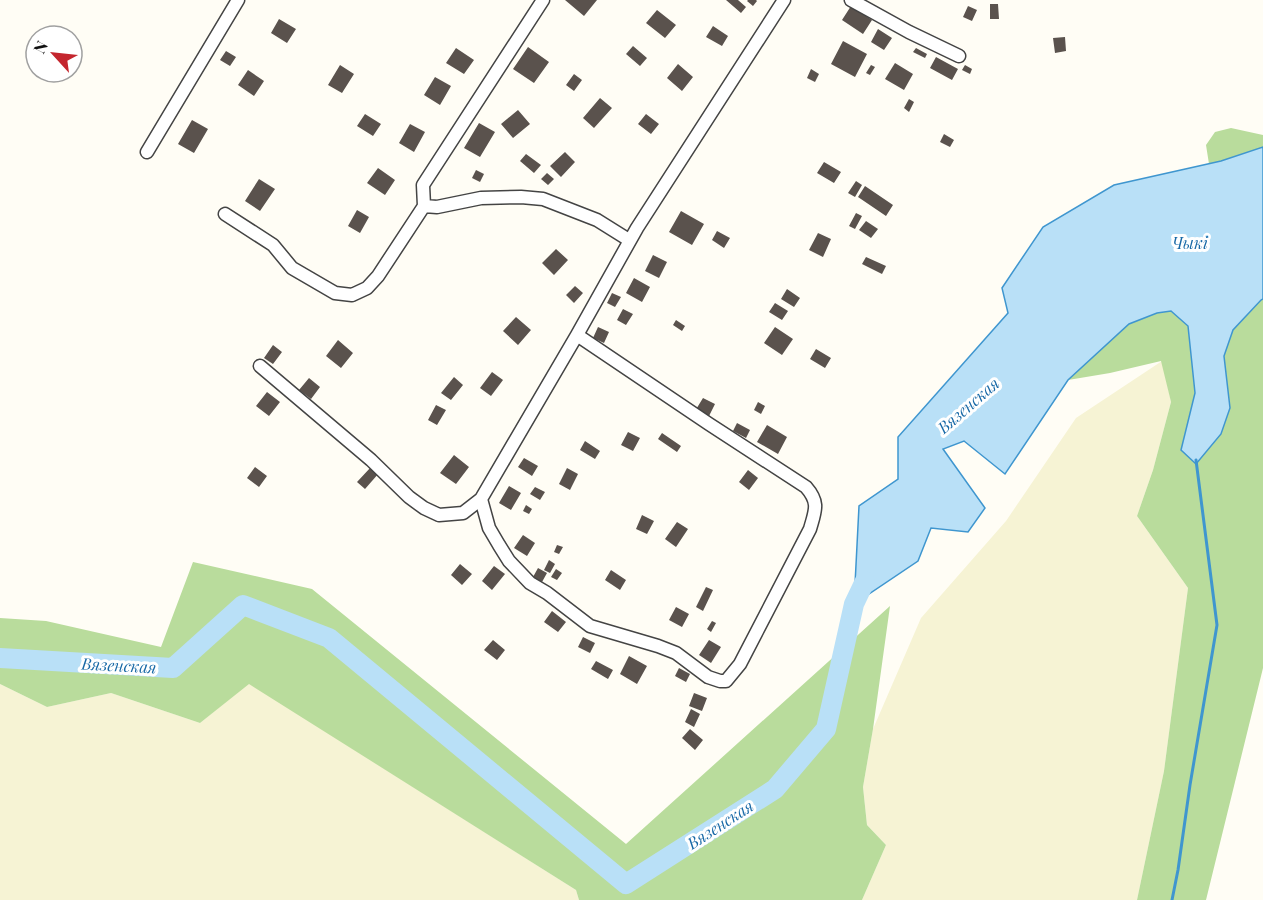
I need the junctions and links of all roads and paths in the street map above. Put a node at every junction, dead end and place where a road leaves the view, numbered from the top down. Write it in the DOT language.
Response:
graph roads {
  1 [pos="238,0"];
  2 [pos="543,0"];
  3 [pos="784,0"];
  4 [pos="851,0"];
  5 [pos="959,56"];
  6 [pos="147,152"];
  7 [pos="424,206"];
  8 [pos="225,214"];
  9 [pos="629,240"];
  10 [pos="577,335"];
  11 [pos="260,366"];
  12 [pos="481,499"];
  1 -- 6 [label="street"];
  2 -- 7 [label="street"];
  3 -- 9 [label="street"];
  4 -- 5 [label="street"];
  7 -- 8 [label="street"];
  7 -- 9 [label="street"];
  9 -- 10 [label="street"];
  10 -- 12 [label="street"];
  10 -- 12 [label="street"];
  11 -- 12 [label="street"];
}
